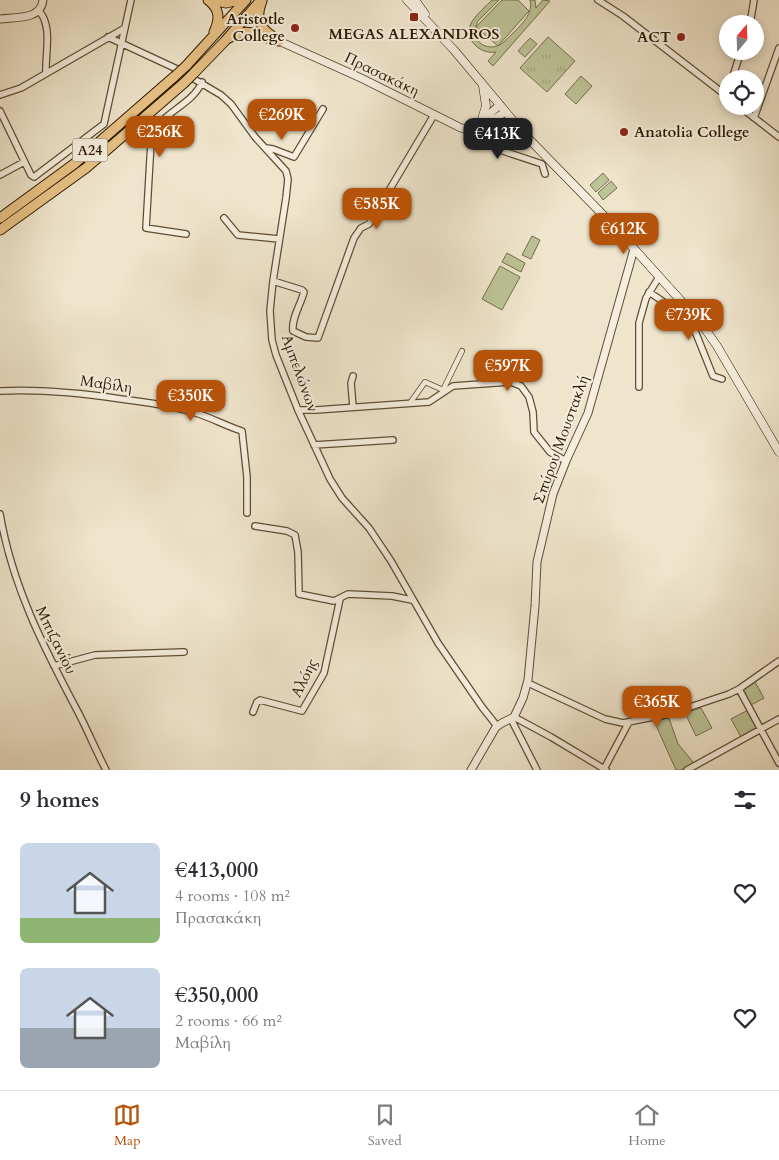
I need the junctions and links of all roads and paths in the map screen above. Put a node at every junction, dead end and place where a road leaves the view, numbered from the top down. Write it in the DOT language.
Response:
graph roads {
  1 [pos="43,0"];
  2 [pos="131,0"];
  3 [pos="208,0"];
  4 [pos="213,0"];
  5 [pos="239,0"];
  6 [pos="246,0"];
  7 [pos="262,0"];
  8 [pos="407,0"];
  9 [pos="598,0"];
  10 [pos="754,0"];
  11 [pos="415,1"];
  12 [pos="39,11"];
  13 [pos="752,15"];
  14 [pos="0,19"];
  15 [pos="432,26"];
  16 [pos="125,28"];
  17 [pos="108,37"];
  18 [pos="225,41"];
  19 [pos="279,41"];
  20 [pos="208,42"];
  21 [pos="121,44"];
  22 [pos="779,48"];
  23 [pos="46,73"];
  24 [pos="202,82"];
  25 [pos="482,84"];
  26 [pos="719,89"];
  27 [pos="0,95"];
  28 [pos="500,105"];
  29 [pos="323,109"];
  30 [pos="0,110"];
  31 [pos="505,112"];
  32 [pos="434,115"];
  33 [pos="750,115"];
  34 [pos="754,118"];
  35 [pos="482,119"];
  36 [pos="474,128"];
  37 [pos="779,137"];
  38 [pos="266,148"];
  39 [pos="24,162"];
  40 [pos="545,174"];
  41 [pos="0,175"];
  42 [pos="0,218"];
  43 [pos="224,218"];
  44 [pos="609,221"];
  45 [pos="604,229"];
  46 [pos="0,230"];
  47 [pos="186,234"];
  48 [pos="279,239"];
  49 [pos="634,249"];
  50 [pos="659,277"];
  51 [pos="273,281"];
  52 [pos="649,292"];
  53 [pos="462,351"];
  54 [pos="353,376"];
  55 [pos="722,379"];
  56 [pos="639,387"];
  57 [pos="0,391"];
  58 [pos="410,403"];
  59 [pos="353,407"];
  60 [pos="298,410"];
  61 [pos="393,440"];
  62 [pos="314,445"];
  63 [pos="779,452"];
  64 [pos="566,461"];
  65 [pos="247,513"];
  66 [pos="0,514"];
  67 [pos="255,526"];
  68 [pos="3,544"];
  69 [pos="340,599"];
  70 [pos="412,600"];
  71 [pos="184,652"];
  72 [pos="779,661"];
  73 [pos="54,666"];
  74 [pos="528,682"];
  75 [pos="739,689"];
  76 [pos="253,712"];
  77 [pos="512,718"];
  78 [pos="779,720"];
  79 [pos="629,722"];
  80 [pos="497,726"];
  81 [pos="761,729"];
  82 [pos="779,763"];
  83 [pos="605,769"];
  84 [pos="106,770"];
  85 [pos="471,770"];
  86 [pos="537,770"];
  87 [pos="686,770"];
  1 -- 12 [label="street"];
  2 -- 16 [label="street"];
  3 -- 20 [label="highway"];
  4 -- 5 [label="highway"];
  6 -- 20 [label="highway, Α24"];
  7 -- 18 [label="highway, Α24"];
  7 -- 19 [label="highway"];
  8 -- 15 [label="main road"];
  9 -- 26 [label="street"];
  10 -- 13 [label="street"];
  11 -- 15 [label="main road"];
  12 -- 14 [label="street"];
  12 -- 23 [label="street"];
  15 -- 25 [label="main road"];
  16 -- 17 [label="street"];
  16 -- 21 [label="street"];
  17 -- 21 [label="street, Αμπελώνων"];
  17 -- 23 [label="street"];
  18 -- 19 [label="highway"];
  18 -- 46 [label="highway, Α24, bridge"];
  19 -- 32 [label="street, Πρασακάκη"];
  20 -- 42 [label="highway, Α24, bridge"];
  21 -- 24 [label="street, Αμπελώνων"];
  21 -- 39 [label="street"];
  22 -- 34 [label="street"];
  23 -- 27 [label="street"];
  24 -- 38 [label="street, Αμπελώνων"];
  24 -- 47 [label="street"];
  25 -- 28 [label="main road"];
  25 -- 35 [label="main road"];
  28 -- 31 [label="main road"];
  28 -- 35 [label="street"];
  29 -- 38 [label="street"];
  30 -- 39 [label="street"];
  31 -- 36 [label="street"];
  31 -- 44 [label="main road"];
  32 -- 36 [label="street, Πρασακάκη"];
  32 -- 51 [label="street"];
  33 -- 34 [label="street"];
  34 -- 37 [label="street"];
  35 -- 36 [label="street"];
  36 -- 40 [label="street, Πρασακάκη"];
  38 -- 48 [label="street, Αμπελώνων"];
  39 -- 41 [label="street"];
  43 -- 48 [label="street"];
  44 -- 45 [label="street"];
  44 -- 49 [label="main road"];
  48 -- 51 [label="street, Αμπελώνων"];
  49 -- 50 [label="main road"];
  49 -- 64 [label="street, Σπύρου Μουστακλή"];
  50 -- 52 [label="street"];
  50 -- 63 [label="main road"];
  51 -- 60 [label="street, Αμπελώνων"];
  52 -- 55 [label="street"];
  52 -- 56 [label="street"];
  53 -- 58 [label="street"];
  54 -- 59 [label="street"];
  57 -- 65 [label="street, Μαβίλη"];
  58 -- 59 [label="street"];
  58 -- 64 [label="street"];
  59 -- 60 [label="street"];
  60 -- 62 [label="street, Αμπελώνων"];
  61 -- 62 [label="street"];
  62 -- 70 [label="street, Αμπελώνων"];
  64 -- 74 [label="street, Σπύρου Μουστακλή"];
  66 -- 68 [label="street, Μπιζανίου"];
  67 -- 69 [label="street"];
  68 -- 73 [label="street, Μπιζανίου"];
  69 -- 70 [label="street"];
  69 -- 76 [label="street, Αλόης"];
  70 -- 80 [label="street, Αμπελώνων"];
  71 -- 73 [label="street"];
  72 -- 75 [label="street"];
  73 -- 84 [label="street, Μπιζανίου"];
  74 -- 77 [label="street, Σπύρου Μουστακλή"];
  74 -- 79 [label="street"];
  75 -- 79 [label="street"];
  75 -- 81 [label="street"];
  77 -- 80 [label="street"];
  77 -- 83 [label="street"];
  77 -- 86 [label="street"];
  78 -- 81 [label="street"];
  79 -- 83 [label="street"];
  80 -- 85 [label="street"];
  81 -- 82 [label="street"];
  81 -- 87 [label="street"];
}
